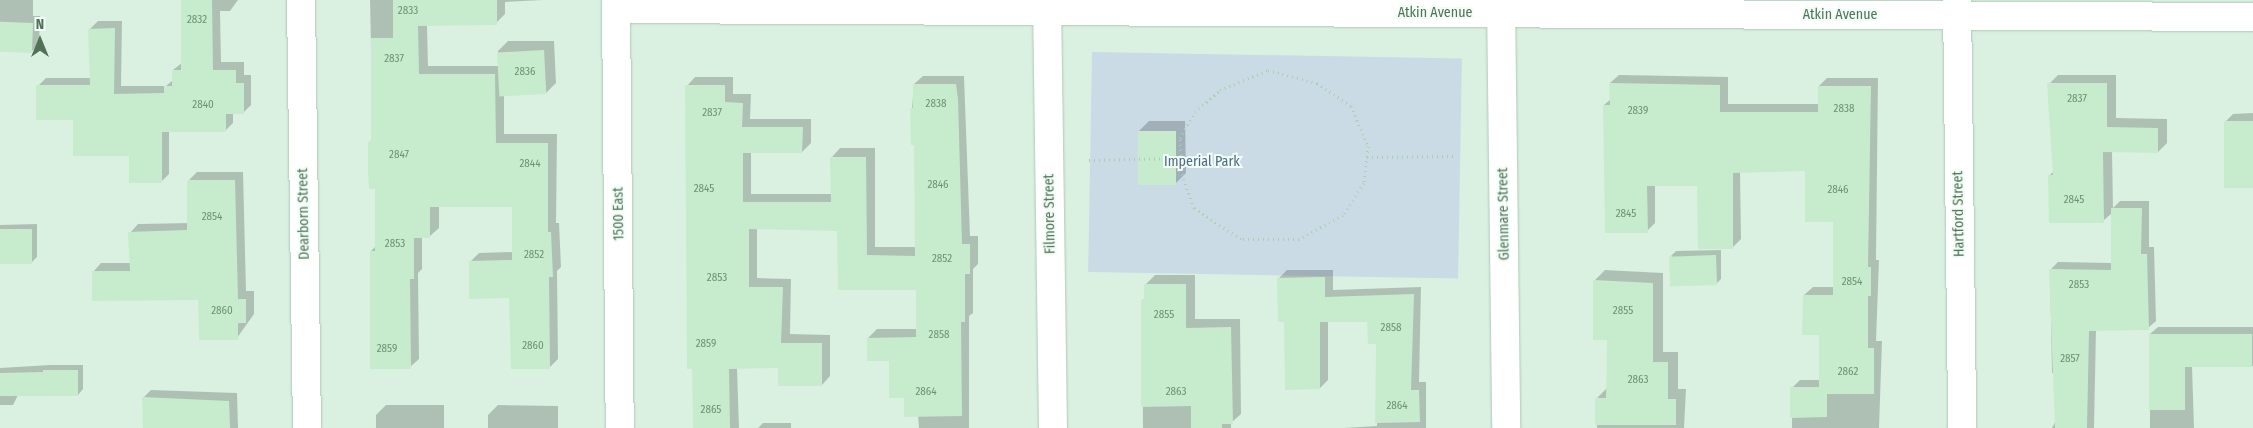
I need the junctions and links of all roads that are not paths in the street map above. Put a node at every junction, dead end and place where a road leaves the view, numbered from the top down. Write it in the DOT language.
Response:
graph roads {
  1 [pos="301,0"];
  2 [pos="616,4"];
  3 [pos="1047,6"];
  4 [pos="1501,7"];
  5 [pos="1957,8"];
  6 [pos="2253,17"];
  7 [pos="307,428"];
  8 [pos="620,428"];
  9 [pos="1053,428"];
  10 [pos="1506,428"];
  11 [pos="1962,428"];
  1 -- 7 [label="street, Dearborn Street"];
  2 -- 3 [label="street, Atkin Avenue"];
  2 -- 8 [label="street, 1500 East"];
  3 -- 4 [label="street, Atkin Avenue"];
  3 -- 9 [label="street, Filmore Street"];
  4 -- 5 [label="street, Atkin Avenue"];
  4 -- 10 [label="street, Glenmare Street"];
  5 -- 6 [label="street, Atkin Avenue"];
  5 -- 11 [label="street, Hartford Street"];
}
